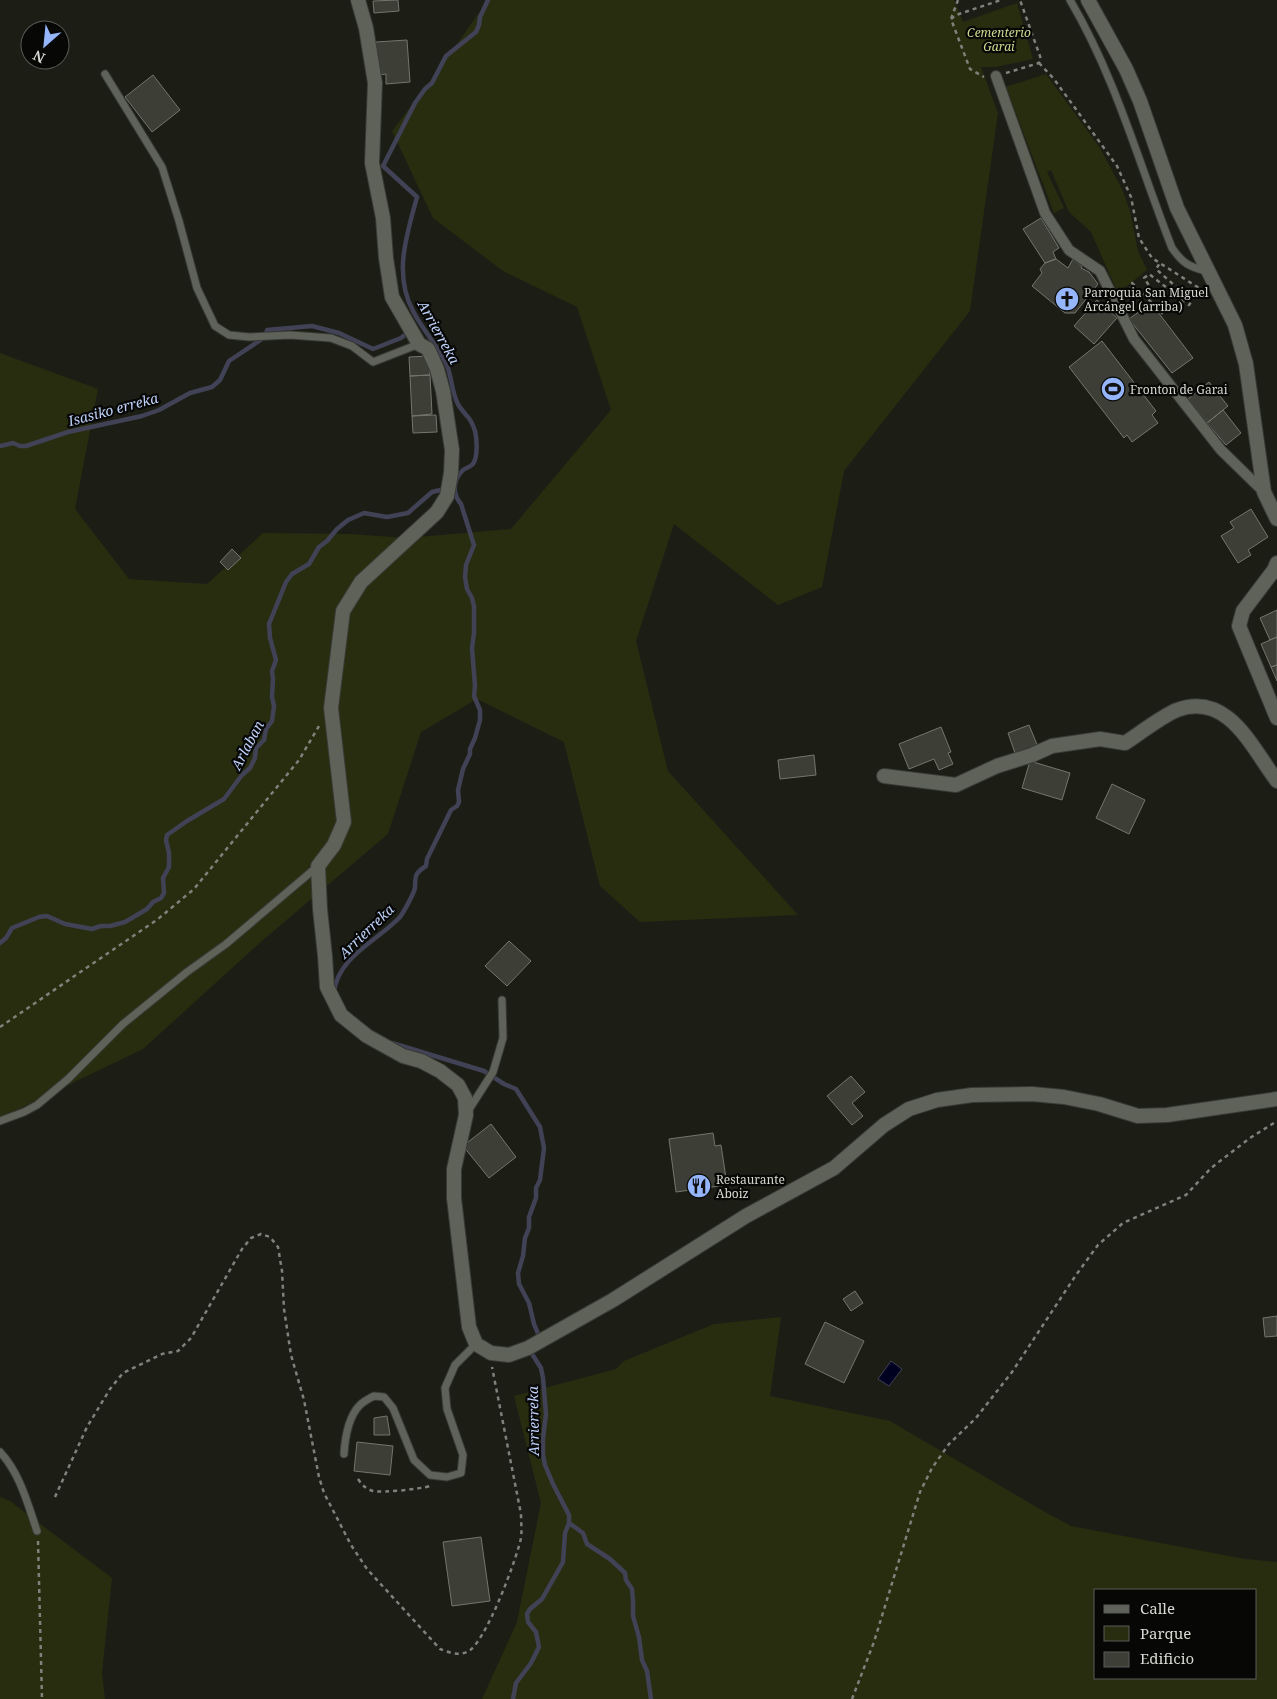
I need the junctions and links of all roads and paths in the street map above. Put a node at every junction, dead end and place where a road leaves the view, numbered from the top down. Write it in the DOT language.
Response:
graph roads {
  1 [pos="358,0"];
  2 [pos="958,0"];
  3 [pos="1001,0"];
  4 [pos="1020,0"];
  5 [pos="1070,0"];
  6 [pos="1088,0"];
  7 [pos="951,20"];
  8 [pos="1039,63"];
  9 [pos="105,74"];
  10 [pos="996,76"];
  11 [pos="1160,263"];
  12 [pos="1209,272"];
  13 [pos="1203,291"];
  14 [pos="1123,316"];
  15 [pos="419,344"];
  16 [pos="1264,492"];
  17 [pos="1277,519"];
  18 [pos="1276,567"];
  19 [pos="331,708"];
  20 [pos="1277,718"];
  21 [pos="884,776"];
  22 [pos="1277,781"];
  23 [pos="318,866"];
  24 [pos="502,1000"];
  25 [pos="0,1027"];
  26 [pos="1277,1099"];
  27 [pos="466,1115"];
  28 [pos="0,1121"];
  29 [pos="1277,1121"];
  30 [pos="476,1344"];
  31 [pos="491,1353"];
  32 [pos="0,1452"];
  33 [pos="344,1454"];
  34 [pos="447,1477"];
  35 [pos="358,1479"];
  36 [pos="55,1497"];
  37 [pos="38,1531"];
  38 [pos="42,1699"];
  39 [pos="852,1699"];
  1 -- 15 [label="street"];
  2 -- 7 [label="path"];
  3 -- 7 [label="path"];
  4 -- 8 [label="path"];
  5 -- 12 [label="lane"];
  6 -- 12 [label="street"];
  7 -- 10 [label="path"];
  8 -- 10 [label="path"];
  8 -- 11 [label="path"];
  9 -- 15 [label="lane"];
  10 -- 14 [label="street"];
  11 -- 13 [label="path"];
  11 -- 14 [label="path"];
  12 -- 16 [label="street"];
  14 -- 16 [label="street"];
  15 -- 19 [label="street"];
  16 -- 17 [label="street"];
  18 -- 20 [label="street"];
  19 -- 23 [label="street"];
  19 -- 25 [label="path"];
  21 -- 22 [label="street"];
  23 -- 27 [label="street"];
  23 -- 28 [label="lane"];
  24 -- 27 [label="lane"];
  26 -- 31 [label="street"];
  27 -- 30 [label="street"];
  29 -- 39 [label="path"];
  30 -- 31 [label="street"];
  30 -- 34 [label="lane"];
  31 -- 36 [label="path"];
  32 -- 37 [label="lane"];
  33 -- 34 [label="lane"];
  34 -- 35 [label="path"];
  37 -- 38 [label="path"];
}
